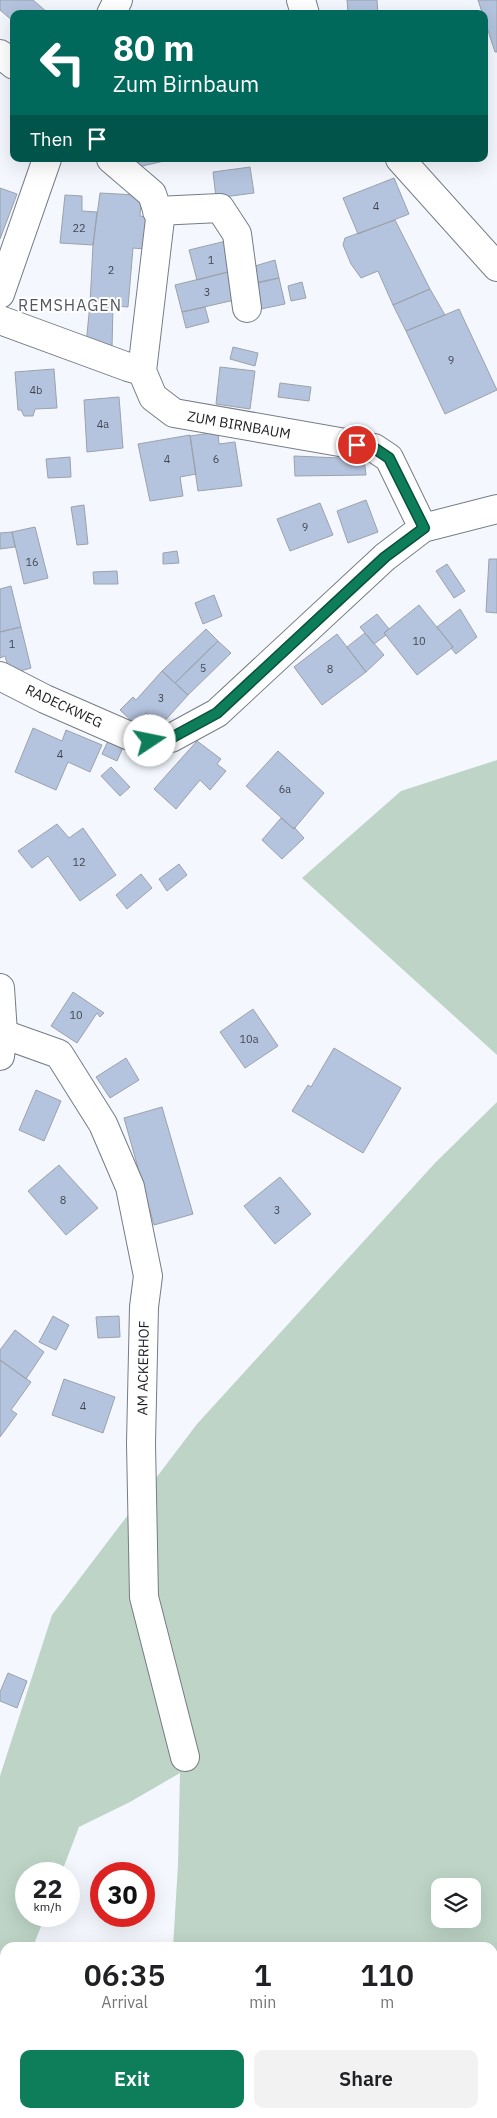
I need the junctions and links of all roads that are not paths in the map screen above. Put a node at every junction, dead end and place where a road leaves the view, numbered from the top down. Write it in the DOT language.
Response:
graph roads {
  1 [pos="0,54"];
  2 [pos="10,62"];
  3 [pos="46,162"];
  4 [pos="115,162"];
  5 [pos="403,162"];
  6 [pos="157,211"];
  7 [pos="497,267"];
  8 [pos="0,294"];
  9 [pos="247,308"];
  10 [pos="0,320"];
  11 [pos="142,370"];
  12 [pos="497,509"];
  13 [pos="424,528"];
  14 [pos="0,676"];
  15 [pos="0,988"];
  16 [pos="1,1041"];
  17 [pos="185,1757"];
  1 -- 2 [label="street"];
  3 -- 8 [label="street"];
  4 -- 6 [label="street, ZUM BIRNBAUM"];
  5 -- 7 [label="street"];
  6 -- 9 [label="street"];
  6 -- 11 [label="street, ZUM BIRNBAUM"];
  10 -- 11 [label="street"];
  11 -- 13 [label="street, ZUM BIRNBAUM"];
  12 -- 13 [label="street, RADECKWEG"];
  13 -- 14 [label="street, RADECKWEG"];
  15 -- 16 [label="street"];
  16 -- 17 [label="street, AM ACKERHOF"];
}
